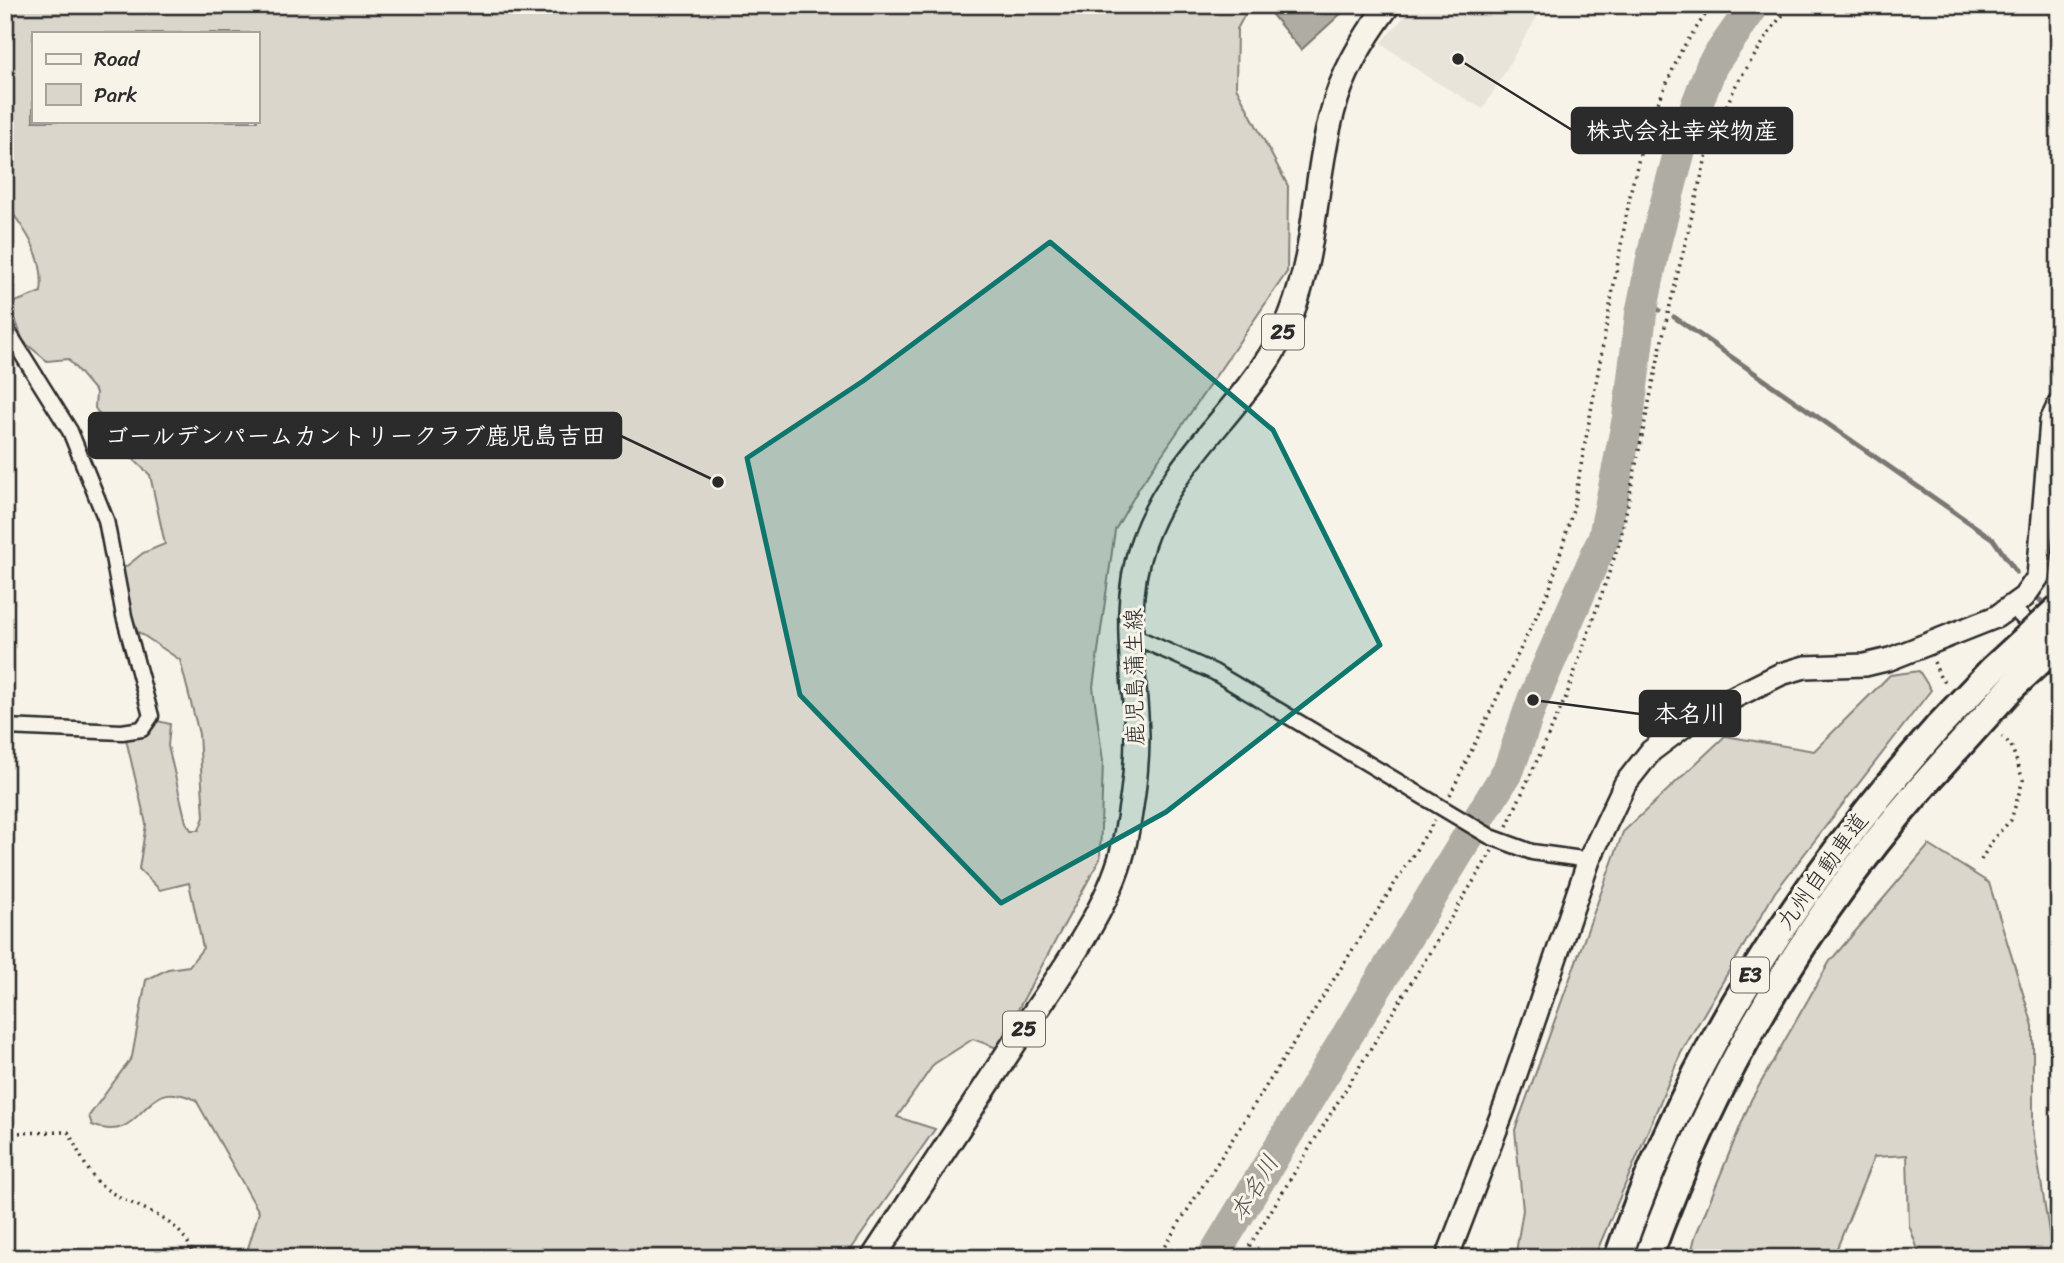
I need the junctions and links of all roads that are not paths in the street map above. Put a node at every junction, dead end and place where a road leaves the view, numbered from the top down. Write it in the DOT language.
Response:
graph roads {
  1 [pos="1388,5"];
  2 [pos="5,327"];
  3 [pos="2059,404"];
  4 [pos="2012,607"];
  5 [pos="2059,608"];
  6 [pos="1130,635"];
  7 [pos="2059,643"];
  8 [pos="2059,654"];
  9 [pos="5,727"];
  10 [pos="1589,860"];
  11 [pos="873,1258"];
  12 [pos="1447,1258"];
  13 [pos="1618,1258"];
  14 [pos="1648,1258"];
  1 -- 6 [label="main road, 鹿児島蒲生線 / 25"];
  2 -- 9 [label="street"];
  3 -- 4 [label="street"];
  4 -- 8 [label="street"];
  4 -- 10 [label="street"];
  5 -- 13 [label="highway, 九州自動車道 / E3, bridge"];
  6 -- 10 [label="street"];
  6 -- 11 [label="main road, 鹿児島蒲生線 / 25"];
  7 -- 14 [label="highway, 九州自動車道 / E3, bridge"];
  10 -- 12 [label="street"];
}
